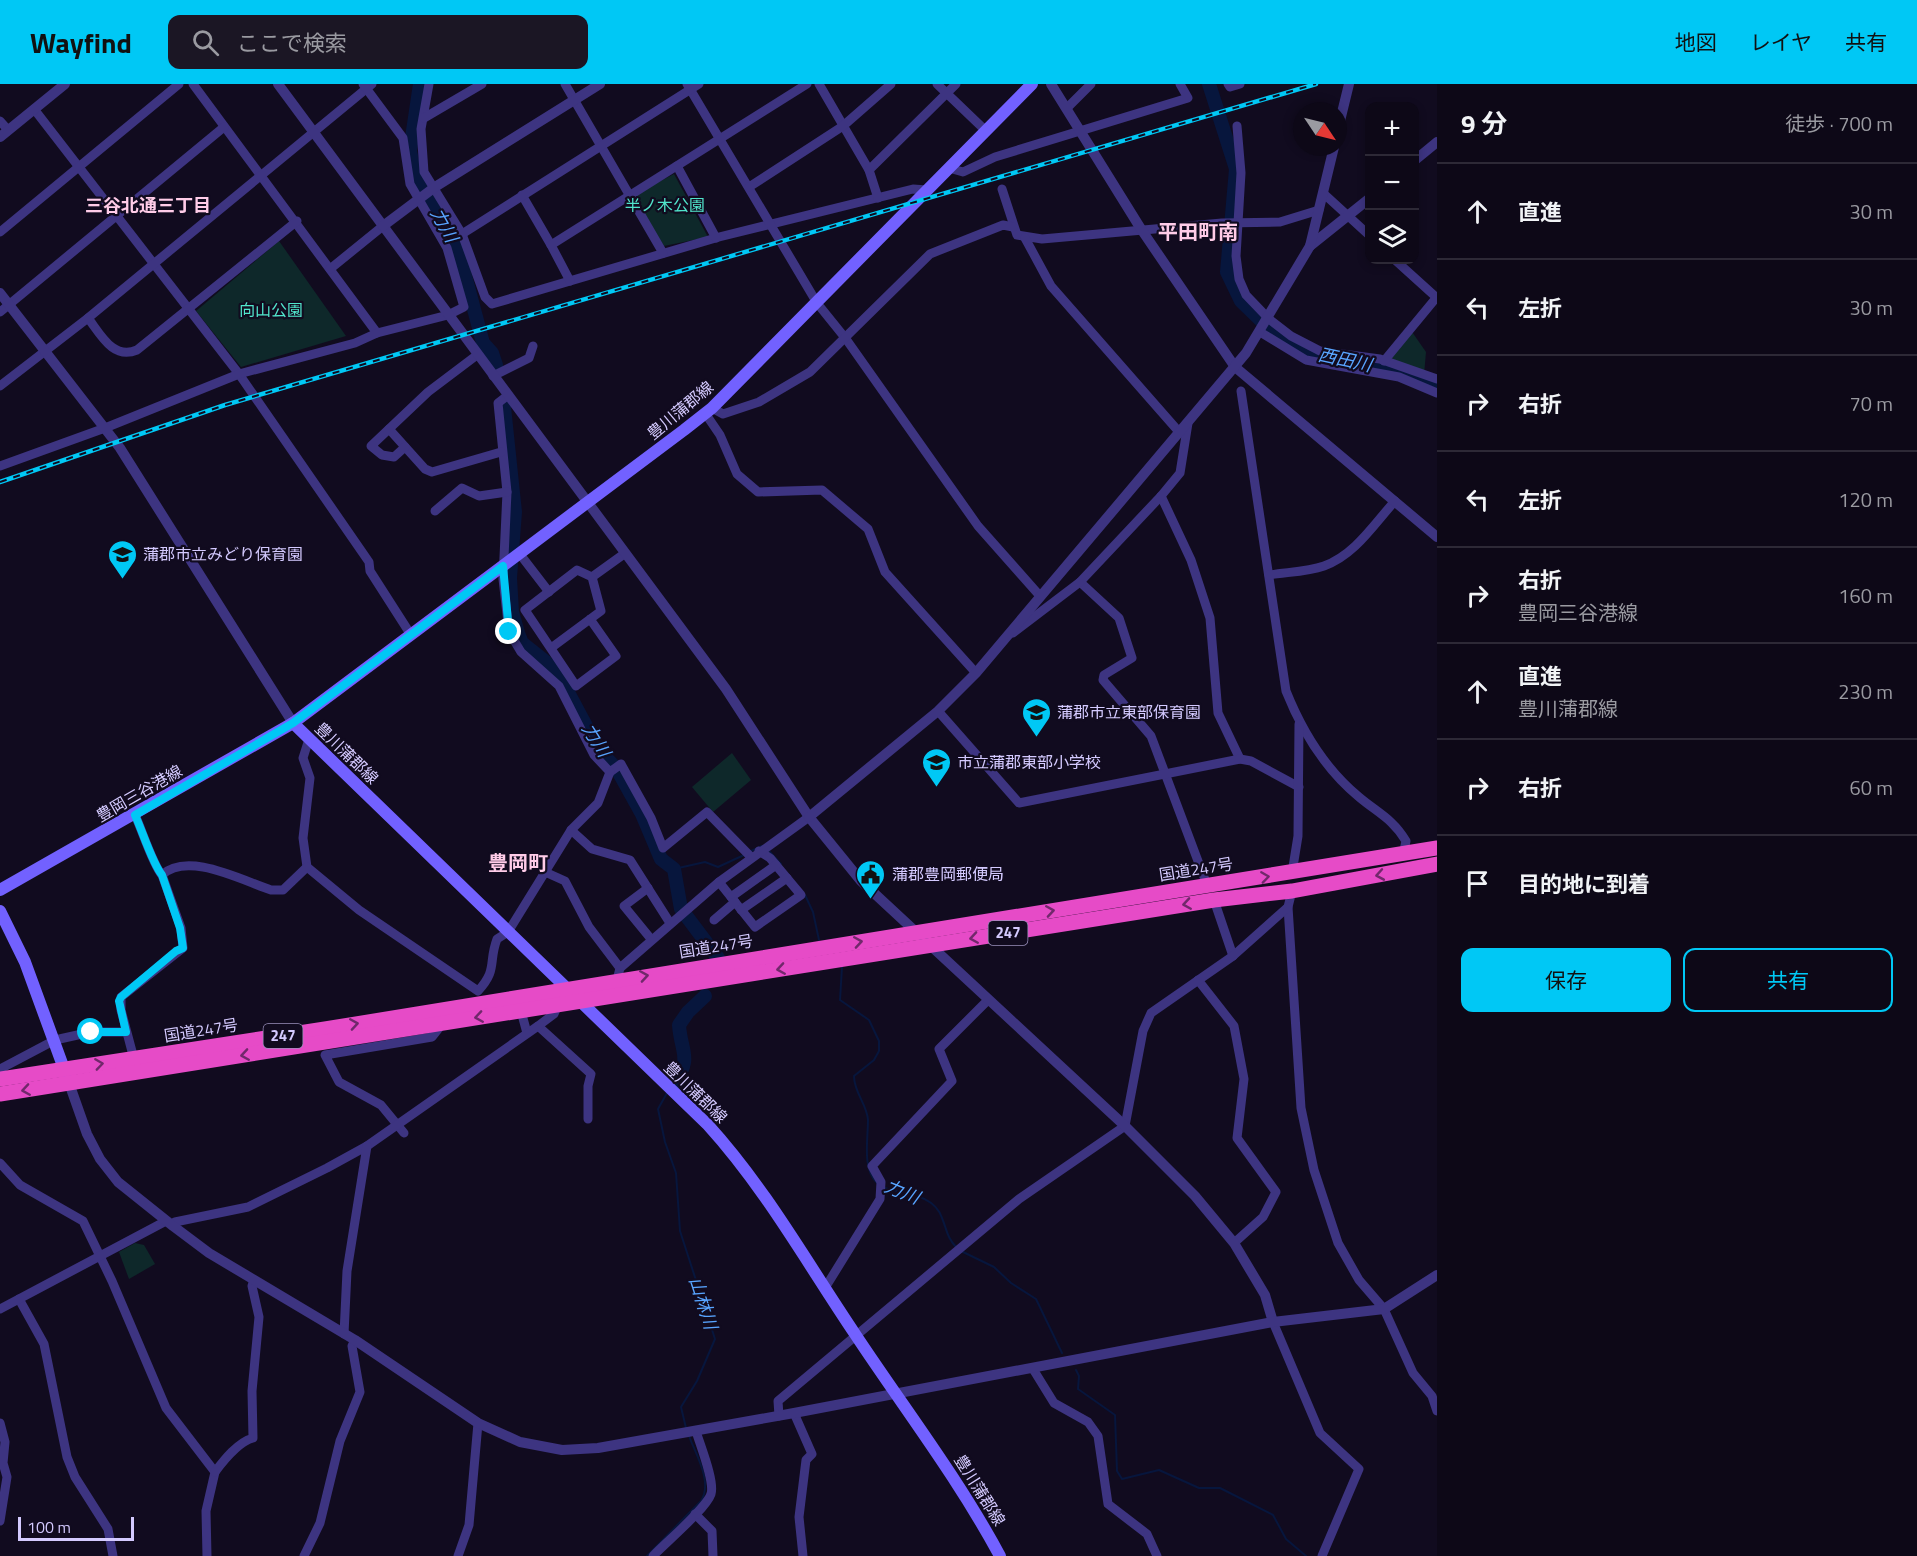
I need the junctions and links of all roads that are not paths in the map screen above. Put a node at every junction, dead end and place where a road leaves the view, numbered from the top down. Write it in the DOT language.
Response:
graph roads {
  1 [pos="65,84"];
  2 [pos="179,84"];
  3 [pos="193,84"];
  4 [pos="278,84"];
  5 [pos="429,84"];
  6 [pos="482,84"];
  7 [pos="565,84"];
  8 [pos="600,84"];
  9 [pos="807,84"];
  10 [pos="819,84"];
  11 [pos="891,84"];
  12 [pos="937,84"];
  13 [pos="956,84"];
  14 [pos="1032,84"];
  15 [pos="1051,84"];
  16 [pos="1091,84"];
  17 [pos="1180,84"];
  18 [pos="1228,84"];
  19 [pos="1240,84"];
  20 [pos="1349,84"];
  21 [pos="367,86"];
  22 [pos="692,86"];
  23 [pos="948,92"];
  24 [pos="574,100"];
  25 [pos="1345,102"];
  26 [pos="1067,108"];
  27 [pos="34,109"];
  28 [pos="424,118"];
  29 [pos="0,121"];
  30 [pos="843,126"];
  31 [pos="1237,126"];
  32 [pos="224,128"];
  33 [pos="986,130"];
  34 [pos="1082,132"];
  35 [pos="314,133"];
  36 [pos="4,134"];
  37 [pos="721,138"];
  38 [pos="1437,142"];
  39 [pos="600,146"];
  40 [pos="1332,156"];
  41 [pos="1419,157"];
  42 [pos="79,165"];
  43 [pos="677,166"];
  44 [pos="949,168"];
  45 [pos="869,170"];
  46 [pos="261,176"];
  47 [pos="435,187"];
  48 [pos="749,187"];
  49 [pos="1002,189"];
  50 [pos="927,190"];
  51 [pos="1323,193"];
  52 [pos="522,195"];
  53 [pos="629,196"];
  54 [pos="420,197"];
  55 [pos="878,198"];
  56 [pos="1365,202"];
  57 [pos="1319,210"];
  58 [pos="1348,215"];
  59 [pos="117,216"];
  60 [pos="297,221"];
  61 [pos="1238,223"];
  62 [pos="770,225"];
  63 [pos="383,226"];
  64 [pos="1013,227"];
  65 [pos="1140,229"];
  66 [pos="1365,231"];
  67 [pos="0,232"];
  68 [pos="462,234"];
  69 [pos="716,238"];
  70 [pos="1025,238"];
  71 [pos="551,245"];
  72 [pos="1310,246"];
  73 [pos="663,253"];
  74 [pos="153,263"];
  75 [pos="1399,264"];
  76 [pos="330,269"];
  77 [pos="570,281"];
  78 [pos="0,293"];
  79 [pos="1437,298"];
  80 [pos="817,303"];
  81 [pos="4,308"];
  82 [pos="189,310"];
  83 [pos="448,315"];
  84 [pos="88,318"];
  85 [pos="1269,319"];
  86 [pos="1260,332"];
  87 [pos="377,333"];
  88 [pos="846,339"];
  89 [pos="533,346"];
  90 [pos="45,352"];
  91 [pos="477,355"];
  92 [pos="1384,361"];
  93 [pos="1235,368"];
  94 [pos="239,374"];
  95 [pos="493,376"];
  96 [pos="1437,379"];
  97 [pos="0,386"];
  98 [pos="1241,391"];
  99 [pos="1437,393"];
  100 [pos="507,396"];
  101 [pos="709,411"];
  102 [pos="1188,423"];
  103 [pos="105,429"];
  104 [pos="389,429"];
  105 [pos="1180,433"];
  106 [pos="405,447"];
  107 [pos="501,452"];
  108 [pos="0,466"];
  109 [pos="507,492"];
  110 [pos="1161,496"];
  111 [pos="1395,501"];
  112 [pos="587,504"];
  113 [pos="435,511"];
  114 [pos="1437,537"];
  115 [pos="624,554"];
  116 [pos="511,560"];
  117 [pos="1269,575"];
  118 [pos="592,577"];
  119 [pos="1080,582"];
  120 [pos="549,592"];
  121 [pos="1040,596"];
  122 [pos="590,619"];
  123 [pos="411,634"];
  124 [pos="1011,635"];
  125 [pos="551,648"];
  126 [pos="976,673"];
  127 [pos="938,711"];
  128 [pos="293,723"];
  129 [pos="1299,724"];
  130 [pos="309,739"];
  131 [pos="1240,759"];
  132 [pos="613,769"];
  133 [pos="1166,773"];
  134 [pos="1299,787"];
  135 [pos="135,815"];
  136 [pos="810,817"];
  137 [pos="571,830"];
  138 [pos="1437,848"];
  139 [pos="763,849"];
  140 [pos="748,854"];
  141 [pos="1403,855"];
  142 [pos="1437,864"];
  143 [pos="776,865"];
  144 [pos="307,867"];
  145 [pos="545,872"];
  146 [pos="1292,873"];
  147 [pos="162,875"];
  148 [pos="787,878"];
  149 [pos="719,882"];
  150 [pos="1207,885"];
  151 [pos="648,888"];
  152 [pos="0,890"];
  153 [pos="1292,891"];
  154 [pos="1214,900"];
  155 [pos="736,903"];
  156 [pos="1288,907"];
  157 [pos="0,911"];
  158 [pos="714,920"];
  159 [pos="670,923"];
  160 [pos="508,932"];
  161 [pos="917,933"];
  162 [pos="651,939"];
  163 [pos="929,946"];
  164 [pos="1233,956"];
  165 [pos="618,974"];
  166 [pos="1198,980"];
  167 [pos="566,990"];
  168 [pos="579,1001"];
  169 [pos="987,1001"];
  170 [pos="558,1005"];
  171 [pos="520,1011"];
  172 [pos="443,1023"];
  173 [pos="538,1026"];
  174 [pos="126,1032"];
  175 [pos="527,1033"];
  176 [pos="54,1040"];
  177 [pos="134,1059"];
  178 [pos="0,1069"];
  179 [pos="66,1076"];
  180 [pos="0,1079"];
  181 [pos="0,1094"];
  182 [pos="588,1119"];
  183 [pos="396,1124"];
  184 [pos="1125,1126"];
  185 [pos="404,1133"];
  186 [pos="367,1146"];
  187 [pos="0,1162"];
  188 [pos="169,1224"];
  189 [pos="1234,1243"];
  190 [pos="101,1256"];
  191 [pos="1437,1275"];
  192 [pos="255,1280"];
  193 [pos="825,1288"];
  194 [pos="19,1299"];
  195 [pos="0,1309"];
  196 [pos="1384,1310"];
  197 [pos="1273,1322"];
  198 [pos="344,1334"];
  199 [pos="856,1335"];
  200 [pos="355,1340"];
  201 [pos="1033,1369"];
  202 [pos="896,1393"];
  203 [pos="1437,1412"];
  204 [pos="794,1413"];
  205 [pos="779,1416"];
  206 [pos="0,1422"];
  207 [pos="478,1423"];
  208 [pos="690,1431"];
  209 [pos="215,1473"];
  210 [pos="695,1515"];
  211 [pos="0,1521"];
  212 [pos="113,1556"];
  213 [pos="207,1556"];
  214 [pos="304,1556"];
  215 [pos="458,1556"];
  216 [pos="652,1556"];
  217 [pos="713,1556"];
  218 [pos="803,1556"];
  219 [pos="1000,1556"];
  220 [pos="1157,1556"];
  221 [pos="1322,1556"];
  1 -- 27 [label="street"];
  2 -- 42 [label="street"];
  3 -- 32 [label="street"];
  4 -- 35 [label="street"];
  5 -- 28 [label="street"];
  6 -- 28 [label="street"];
  7 -- 24 [label="street"];
  8 -- 24 [label="street"];
  9 -- 37 [label="street"];
  10 -- 30 [label="street"];
  11 -- 30 [label="street"];
  12 -- 23 [label="street"];
  13 -- 23 [label="street"];
  14 -- 33 [label="main road, 豊川蒲郡線"];
  15 -- 26 [label="street"];
  16 -- 26 [label="street"];
  17 -- 34 [label="street"];
  18 -- 19 [label="street"];
  20 -- 25 [label="street"];
  21 -- 35 [label="street"];
  21 -- 54 [label="street"];
  22 -- 37 [label="street"];
  22 -- 39 [label="street"];
  23 -- 33 [label="street"];
  23 -- 45 [label="street"];
  24 -- 39 [label="street"];
  24 -- 47 [label="street"];
  26 -- 34 [label="street"];
  27 -- 36 [label="street"];
  27 -- 42 [label="street"];
  28 -- 47 [label="street"];
  29 -- 36 [label="street"];
  30 -- 45 [label="street"];
  30 -- 48 [label="street"];
  31 -- 61 [label="street"];
  32 -- 46 [label="street"];
  32 -- 59 [label="street"];
  33 -- 44 [label="main road, 豊川蒲郡線"];
  34 -- 44 [label="street"];
  34 -- 65 [label="street"];
  35 -- 46 [label="street"];
  35 -- 63 [label="street"];
  37 -- 43 [label="street"];
  37 -- 48 [label="street"];
  38 -- 41 [label="street"];
  39 -- 52 [label="street"];
  39 -- 53 [label="street"];
  40 -- 51 [label="street"];
  42 -- 59 [label="street"];
  42 -- 67 [label="street"];
  43 -- 53 [label="street"];
  43 -- 69 [label="street"];
  44 -- 50 [label="main road, 豊川蒲郡線"];
  45 -- 55 [label="street"];
  46 -- 60 [label="street"];
  46 -- 74 [label="street"];
  47 -- 54 [label="street"];
  47 -- 68 [label="street"];
  48 -- 62 [label="street"];
  49 -- 64 [label="street"];
  50 -- 55 [label="street"];
  50 -- 80 [label="main road, 豊川蒲郡線"];
  51 -- 57 [label="street"];
  51 -- 58 [label="street"];
  52 -- 68 [label="street"];
  52 -- 71 [label="street"];
  53 -- 71 [label="street"];
  53 -- 73 [label="street"];
  54 -- 63 [label="street"];
  54 -- 83 [label="street"];
  55 -- 62 [label="street"];
  56 -- 58 [label="street"];
  57 -- 61 [label="street"];
  57 -- 72 [label="street"];
  58 -- 66 [label="street"];
  58 -- 72 [label="street"];
  59 -- 74 [label="street"];
  59 -- 81 [label="street"];
  60 -- 76 [label="street"];
  60 -- 82 [label="street"];
  61 -- 65 [label="street"];
  61 -- 85 [label="street"];
  62 -- 69 [label="street"];
  62 -- 80 [label="street"];
  63 -- 76 [label="street"];
  63 -- 83 [label="street"];
  64 -- 70 [label="street"];
  64 -- 88 [label="street"];
  65 -- 70 [label="street"];
  65 -- 93 [label="street"];
  68 -- 77 [label="street"];
  69 -- 73 [label="street"];
  70 -- 105 [label="street"];
  71 -- 77 [label="street"];
  72 -- 85 [label="street"];
  73 -- 77 [label="street"];
  74 -- 82 [label="street"];
  74 -- 84 [label="street"];
  75 -- 79 [label="street"];
  76 -- 87 [label="street"];
  78 -- 81 [label="street"];
  79 -- 92 [label="street"];
  80 -- 88 [label="street"];
  80 -- 101 [label="main road, 豊川蒲郡線"];
  81 -- 90 [label="street"];
  82 -- 84 [label="street"];
  82 -- 94 [label="street"];
  83 -- 87 [label="street"];
  83 -- 91 [label="street"];
  84 -- 90 [label="street"];
  85 -- 86 [label="street"];
  85 -- 92 [label="street"];
  86 -- 93 [label="street"];
  86 -- 99 [label="street"];
  87 -- 94 [label="street"];
  88 -- 101 [label="street"];
  88 -- 121 [label="street"];
  89 -- 95 [label="street"];
  90 -- 97 [label="street"];
  90 -- 103 [label="street"];
  91 -- 95 [label="street"];
  91 -- 104 [label="street"];
  92 -- 96 [label="street"];
  93 -- 102 [label="street"];
  93 -- 111 [label="street"];
  94 -- 103 [label="street"];
  94 -- 123 [label="street"];
  95 -- 100 [label="street"];
  98 -- 117 [label="street"];
  100 -- 107 [label="street"];
  100 -- 112 [label="street"];
  101 -- 112 [label="main road, 豊川蒲郡線"];
  101 -- 126 [label="street"];
  102 -- 105 [label="street"];
  102 -- 110 [label="street"];
  103 -- 108 [label="street"];
  103 -- 128 [label="street"];
  104 -- 106 [label="street"];
  104 -- 106 [label="street"];
  105 -- 121 [label="street"];
  106 -- 107 [label="street"];
  107 -- 109 [label="street"];
  109 -- 113 [label="street"];
  109 -- 116 [label="street"];
  110 -- 119 [label="street"];
  110 -- 131 [label="street"];
  111 -- 114 [label="street"];
  111 -- 117 [label="street"];
  112 -- 115 [label="street"];
  112 -- 116 [label="main road, 豊川蒲郡線"];
  115 -- 118 [label="street"];
  115 -- 136 [label="street"];
  116 -- 120 [label="street"];
  116 -- 123 [label="main road, 豊川蒲郡線"];
  116 -- 132 [label="street"];
  117 -- 129 [label="street"];
  118 -- 120 [label="street"];
  118 -- 122 [label="street"];
  119 -- 124 [label="street"];
  119 -- 133 [label="street"];
  120 -- 125 [label="street"];
  121 -- 124 [label="street"];
  122 -- 125 [label="street"];
  122 -- 125 [label="street"];
  123 -- 128 [label="main road, 豊川蒲郡線"];
  124 -- 126 [label="street"];
  126 -- 127 [label="street"];
  127 -- 133 [label="street"];
  127 -- 136 [label="street"];
  128 -- 130 [label="main road, 豊川蒲郡線"];
  128 -- 135 [label="main road, 豊岡三谷港線"];
  129 -- 134 [label="street"];
  129 -- 141 [label="street"];
  130 -- 144 [label="street"];
  130 -- 160 [label="main road, 豊川蒲郡線"];
  131 -- 133 [label="street"];
  131 -- 134 [label="street"];
  132 -- 137 [label="street"];
  132 -- 140 [label="street"];
  133 -- 150 [label="street"];
  134 -- 146 [label="street"];
  135 -- 147 [label="street"];
  135 -- 152 [label="main road, 豊岡三谷港線"];
  136 -- 139 [label="street"];
  136 -- 161 [label="street"];
  137 -- 145 [label="street"];
  137 -- 151 [label="street"];
  138 -- 141 [label="highway, 国道247号 / 247"];
  139 -- 140 [label="street"];
  139 -- 143 [label="street"];
  140 -- 149 [label="street"];
  141 -- 146 [label="highway, 国道247号 / 247"];
  142 -- 153 [label="highway, 国道247号 / 247, one-way"];
  143 -- 148 [label="street"];
  143 -- 155 [label="street"];
  144 -- 147 [label="street"];
  144 -- 160 [label="street"];
  145 -- 160 [label="street"];
  145 -- 165 [label="street"];
  150 -- 146 [label="highway, 国道247号 / 247, one-way"];
  147 -- 174 [label="street"];
  148 -- 155 [label="street"];
  148 -- 155 [label="street"];
  149 -- 155 [label="street"];
  149 -- 159 [label="street"];
  161 -- 150 [label="highway, 国道247号 / 247, one-way"];
  151 -- 159 [label="street"];
  151 -- 162 [label="street"];
  153 -- 154 [label="highway, 国道247号 / 247"];
  153 -- 156 [label="street"];
  154 -- 163 [label="highway, 国道247号 / 247, one-way"];
  154 -- 164 [label="street"];
  155 -- 158 [label="street"];
  156 -- 164 [label="street"];
  156 -- 196 [label="street"];
  157 -- 176 [label="main road"];
  159 -- 162 [label="street"];
  160 -- 167 [label="main road, 豊川蒲郡線"];
  161 -- 163 [label="street"];
  165 -- 161 [label="highway, 国道247号 / 247, one-way"];
  162 -- 165 [label="street"];
  163 -- 168 [label="highway, 国道247号 / 247, one-way"];
  163 -- 169 [label="street"];
  164 -- 166 [label="street"];
  165 -- 167 [label="highway, 国道247号 / 247"];
  166 -- 184 [label="street"];
  166 -- 189 [label="street"];
  167 -- 168 [label="main road, 豊川蒲郡線"];
  177 -- 167 [label="highway, 国道247号 / 247, one-way"];
  168 -- 170 [label="highway, 国道247号 / 247"];
  168 -- 193 [label="main road, 豊川蒲郡線"];
  169 -- 184 [label="street"];
  169 -- 193 [label="street"];
  170 -- 171 [label="highway, 国道247号 / 247"];
  170 -- 173 [label="street"];
  171 -- 172 [label="highway, 国道247号 / 247, one-way"];
  171 -- 175 [label="street"];
  172 -- 179 [label="highway, 国道247号 / 247, one-way"];
  172 -- 183 [label="street"];
  173 -- 175 [label="street"];
  173 -- 182 [label="street"];
  174 -- 176 [label="street"];
  174 -- 177 [label="street"];
  175 -- 183 [label="street"];
  176 -- 178 [label="street"];
  176 -- 179 [label="main road"];
  179 -- 177 [label="highway, 国道247号 / 247, one-way"];
  179 -- 180 [label="highway, 国道247号 / 247"];
  179 -- 181 [label="highway, 国道247号 / 247, one-way"];
  179 -- 188 [label="street"];
  183 -- 185 [label="street"];
  183 -- 186 [label="street"];
  184 -- 189 [label="street"];
  184 -- 199 [label="street"];
  186 -- 188 [label="street"];
  186 -- 198 [label="street"];
  187 -- 190 [label="street"];
  188 -- 190 [label="street"];
  188 -- 192 [label="street"];
  189 -- 197 [label="street"];
  190 -- 194 [label="street"];
  190 -- 209 [label="street"];
  191 -- 196 [label="street"];
  192 -- 198 [label="street"];
  192 -- 209 [label="street"];
  193 -- 199 [label="main road, 豊川蒲郡線"];
  194 -- 195 [label="street"];
  194 -- 212 [label="street"];
  196 -- 197 [label="street"];
  196 -- 203 [label="street"];
  197 -- 201 [label="street"];
  197 -- 221 [label="street"];
  198 -- 200 [label="street"];
  199 -- 202 [label="main road, 豊川蒲郡線"];
  199 -- 205 [label="street"];
  200 -- 207 [label="street"];
  200 -- 214 [label="street"];
  201 -- 202 [label="street"];
  201 -- 220 [label="street"];
  202 -- 204 [label="street"];
  202 -- 219 [label="main road, 豊川蒲郡線"];
  204 -- 205 [label="street"];
  204 -- 218 [label="street"];
  205 -- 208 [label="street"];
  206 -- 211 [label="street"];
  207 -- 208 [label="street"];
  207 -- 215 [label="street"];
  208 -- 210 [label="street"];
  209 -- 213 [label="street"];
  210 -- 216 [label="street"];
  210 -- 217 [label="street"];
}
